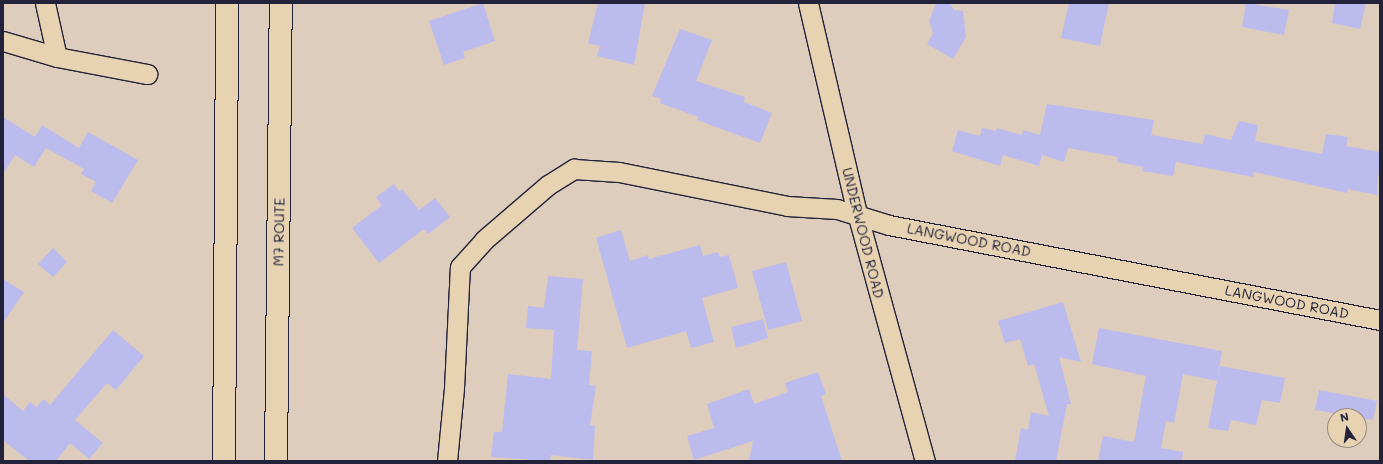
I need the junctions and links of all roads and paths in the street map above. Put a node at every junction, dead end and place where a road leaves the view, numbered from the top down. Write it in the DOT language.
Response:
graph roads {
  1 [pos="45,3"];
  2 [pos="227,3"];
  3 [pos="282,3"];
  4 [pos="808,3"];
  5 [pos="3,41"];
  6 [pos="57,57"];
  7 [pos="148,74"];
  8 [pos="856,213"];
  9 [pos="1380,320"];
  10 [pos="224,461"];
  11 [pos="276,461"];
  12 [pos="447,461"];
  13 [pos="924,461"];
  1 -- 6 [label="street"];
  2 -- 10 [label="highway"];
  3 -- 11 [label="highway, M7 ROUTE"];
  4 -- 8 [label="street, UNDERWOOD ROAD"];
  5 -- 6 [label="street"];
  6 -- 7 [label="street"];
  8 -- 9 [label="street, LANGWOOD ROAD"];
  8 -- 12 [label="street, LANGWOOD ROAD"];
  8 -- 13 [label="street, UNDERWOOD ROAD"];
}
